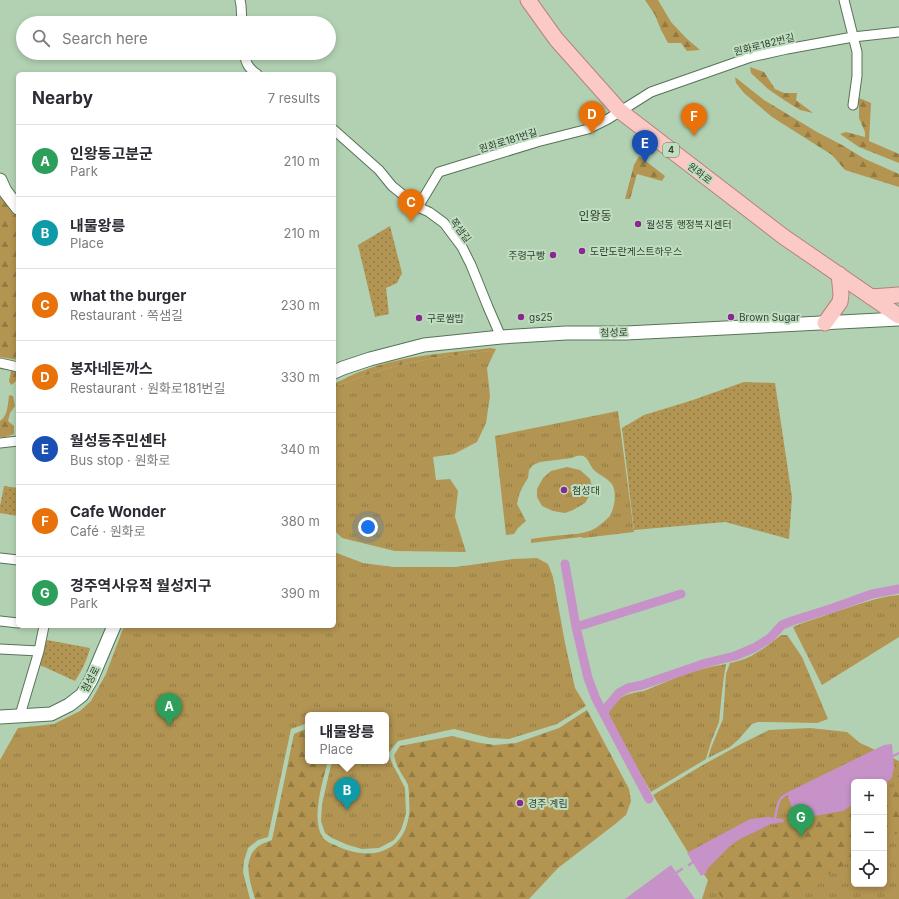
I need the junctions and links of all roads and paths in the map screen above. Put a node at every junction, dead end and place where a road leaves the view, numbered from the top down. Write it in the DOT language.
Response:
graph roads {
  1 [pos="240,0"];
  2 [pos="528,0"];
  3 [pos="844,0"];
  4 [pos="242,16"];
  5 [pos="899,32"];
  6 [pos="853,38"];
  7 [pos="246,60"];
  8 [pos="254,72"];
  9 [pos="854,105"];
  10 [pos="620,111"];
  11 [pos="336,132"];
  12 [pos="0,180"];
  13 [pos="16,205"];
  14 [pos="418,207"];
  15 [pos="838,274"];
  16 [pos="899,295"];
  17 [pos="871,296"];
  18 [pos="899,316"];
  19 [pos="899,319"];
  20 [pos="825,323"];
  21 [pos="501,337"];
  22 [pos="0,363"];
  23 [pos="16,366"];
  24 [pos="336,371"];
  25 [pos="16,441"];
  26 [pos="0,442"];
  27 [pos="0,558"];
  28 [pos="16,560"];
  29 [pos="0,621"];
  30 [pos="16,623"];
  31 [pos="44,628"];
  32 [pos="113,628"];
  33 [pos="0,649"];
  34 [pos="39,651"];
  35 [pos="20,715"];
  36 [pos="2,718"];
  1 -- 4 [label="street"];
  2 -- 10 [label="main road, 원화로 / 4"];
  3 -- 6 [label="street"];
  5 -- 6 [label="street, 원화로182번길"];
  6 -- 9 [label="street"];
  6 -- 10 [label="street, 원화로182번길"];
  7 -- 8 [label="street"];
  10 -- 14 [label="street, 원화로181번길"];
  10 -- 15 [label="main road, 원화로 / 4"];
  11 -- 14 [label="street, 쪽샘길"];
  12 -- 13 [label="street"];
  14 -- 21 [label="street, 쪽샘길"];
  15 -- 17 [label="main road, 원화로 / 4"];
  15 -- 20 [label="main road"];
  16 -- 17 [label="main road"];
  17 -- 18 [label="main road, 원화로 / 4"];
  19 -- 20 [label="street, 첨성로"];
  20 -- 21 [label="street, 첨성로"];
  21 -- 24 [label="street, 첨성로"];
  22 -- 23 [label="street"];
  25 -- 26 [label="street"];
  27 -- 28 [label="street"];
  29 -- 30 [label="street"];
  31 -- 34 [label="street"];
  32 -- 35 [label="street, 첨성로"];
  33 -- 34 [label="street"];
  34 -- 35 [label="street"];
  35 -- 36 [label="street, 첨성로"];
}
